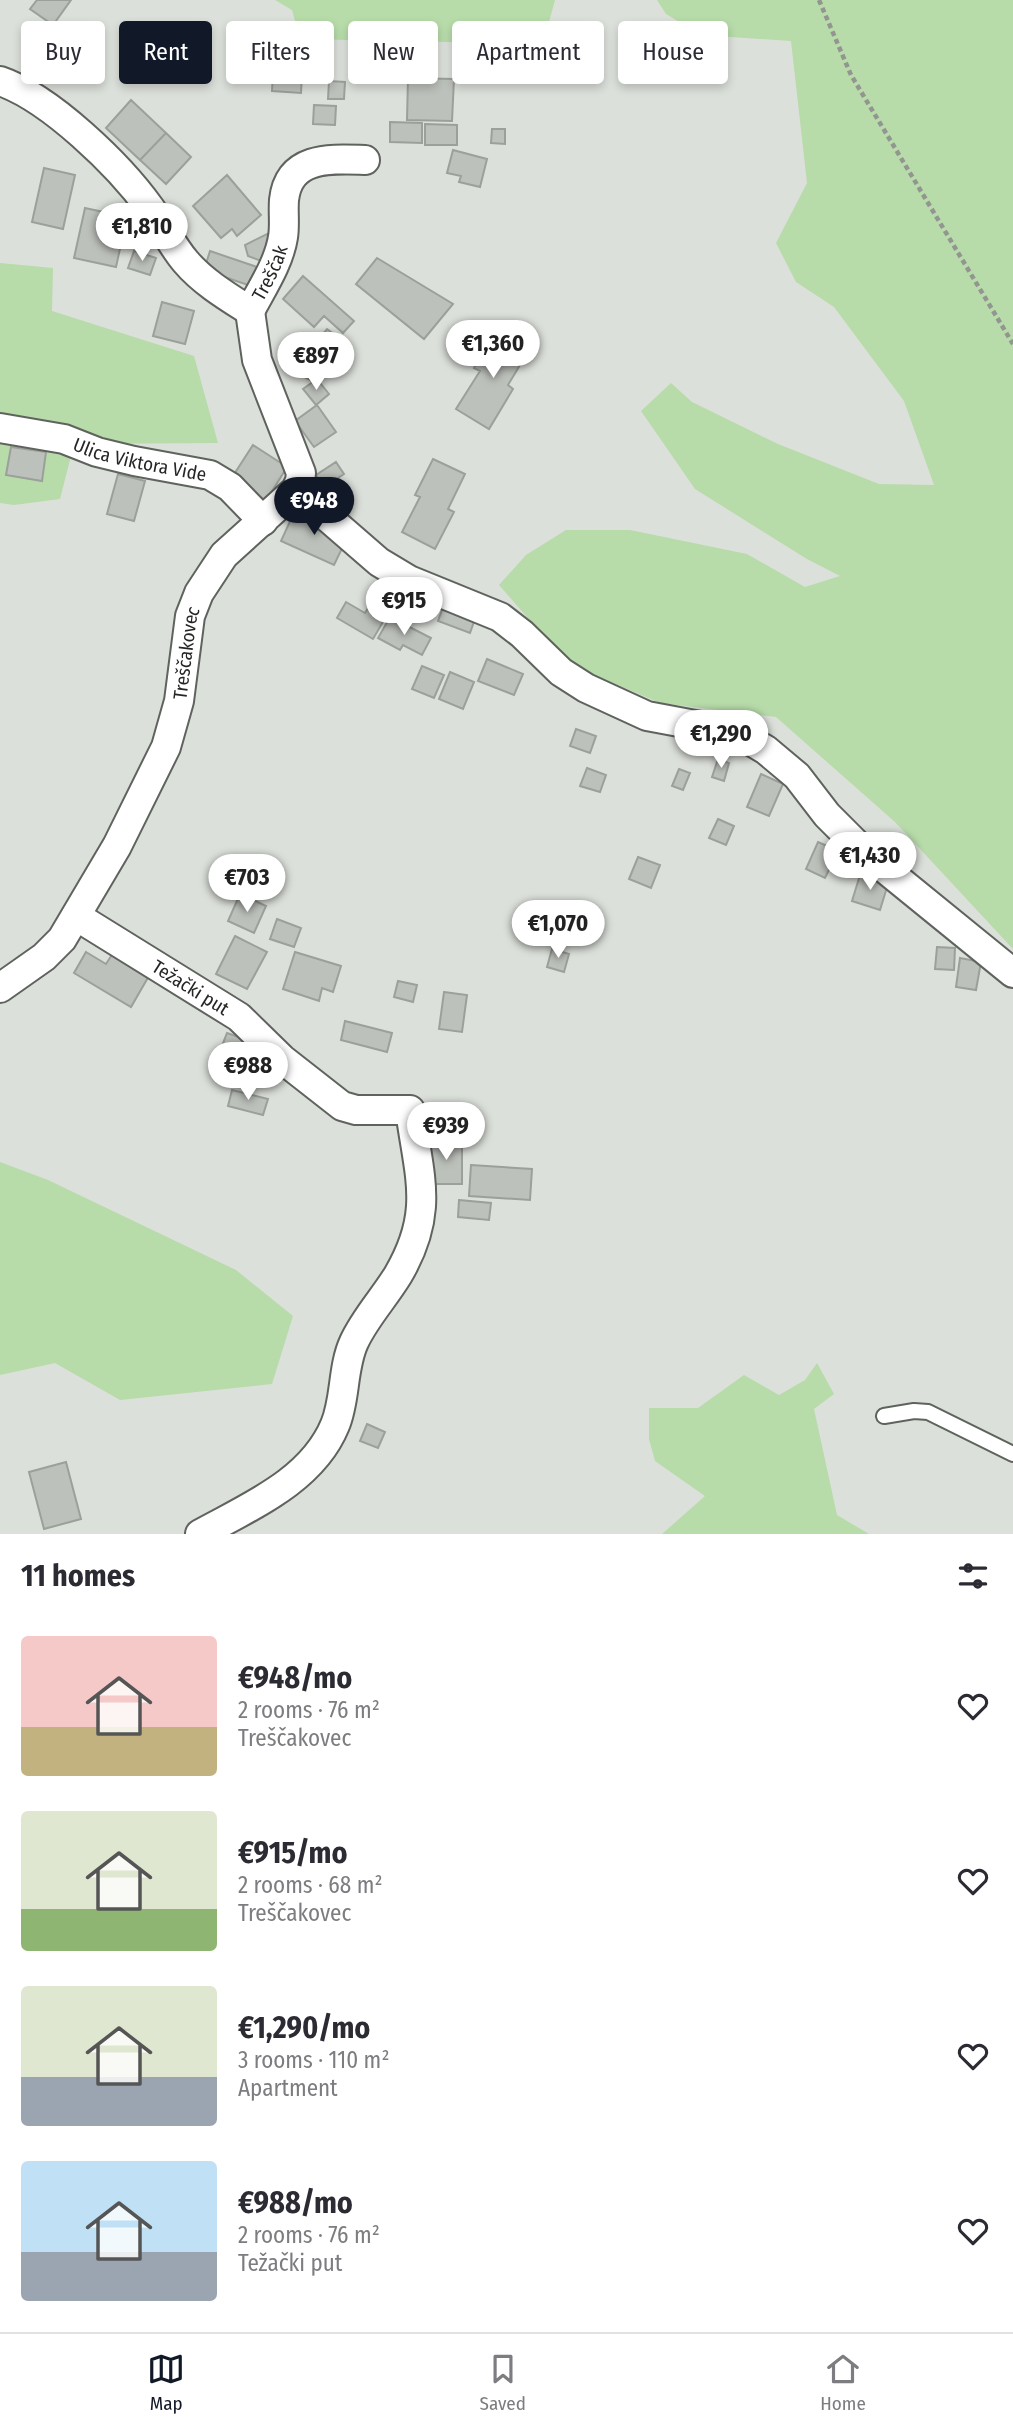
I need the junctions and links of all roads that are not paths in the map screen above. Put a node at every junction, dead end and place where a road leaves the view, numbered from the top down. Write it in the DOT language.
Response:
graph roads {
  1 [pos="0,81"];
  2 [pos="365,160"];
  3 [pos="250,311"];
  4 [pos="0,428"];
  5 [pos="296,490"];
  6 [pos="263,521"];
  7 [pos="76,916"];
  8 [pos="1013,973"];
  9 [pos="0,988"];
  10 [pos="884,1416"];
  11 [pos="1013,1454"];
  12 [pos="200,1534"];
  1 -- 3 [label="street, Treščak"];
  2 -- 3 [label="street, Treščak"];
  3 -- 5 [label="street"];
  4 -- 6 [label="street, Ulica Viktora Vide"];
  5 -- 6 [label="street, Treščakovec"];
  5 -- 8 [label="street"];
  6 -- 7 [label="street, Treščakovec"];
  7 -- 9 [label="street, Treščakovec"];
  7 -- 12 [label="street, Težački put"];
  10 -- 11 [label="lane"];
}
